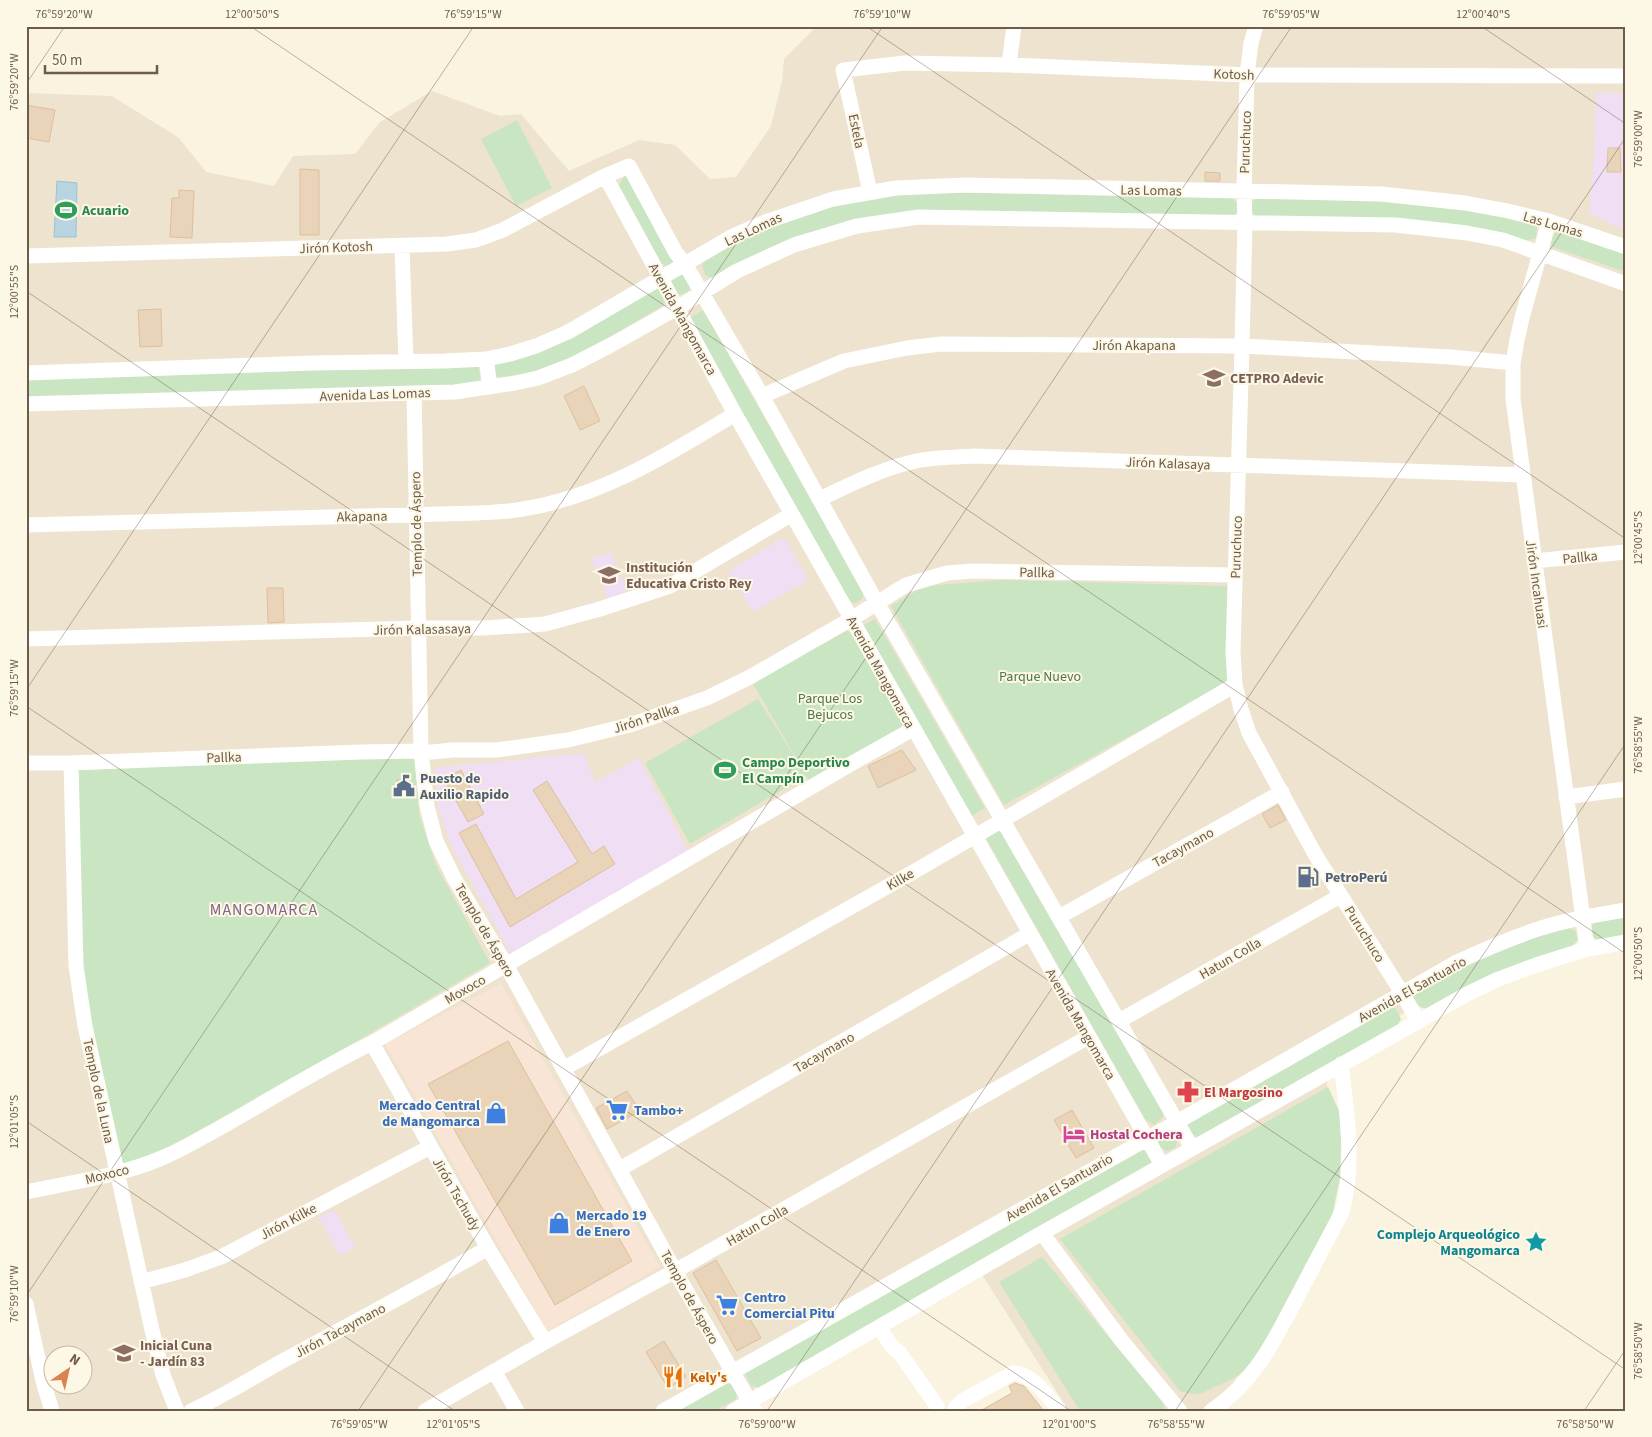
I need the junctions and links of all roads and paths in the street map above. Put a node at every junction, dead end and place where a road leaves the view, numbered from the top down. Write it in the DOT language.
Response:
graph roads {
  1 [pos="1014,26"];
  2 [pos="1256,26"];
  3 [pos="1009,66"];
  4 [pos="843,70"];
  5 [pos="1247,74"];
  6 [pos="1626,76"];
  7 [pos="629,166"];
  8 [pos="605,176"];
  9 [pos="870,192"];
  10 [pos="1244,192"];
  11 [pos="1549,221"];
  12 [pos="1245,222"];
  13 [pos="402,246"];
  14 [pos="1626,247"];
  15 [pos="1540,253"];
  16 [pos="26,256"];
  17 [pos="685,264"];
  18 [pos="662,279"];
  19 [pos="1626,284"];
  20 [pos="702,294"];
  21 [pos="677,308"];
  22 [pos="1242,346"];
  23 [pos="486,359"];
  24 [pos="406,362"];
  25 [pos="1513,363"];
  26 [pos="26,373"];
  27 [pos="490,387"];
  28 [pos="414,393"];
  29 [pos="762,396"];
  30 [pos="26,404"];
  31 [pos="735,414"];
  32 [pos="1239,466"];
  33 [pos="1523,476"];
  34 [pos="820,499"];
  35 [pos="416,514"];
  36 [pos="792,514"];
  37 [pos="26,525"];
  38 [pos="1626,552"];
  39 [pos="1534,561"];
  40 [pos="1235,576"];
  41 [pos="877,602"];
  42 [pos="851,619"];
  43 [pos="418,628"];
  44 [pos="26,639"];
  45 [pos="1235,685"];
  46 [pos="913,729"];
  47 [pos="421,752"];
  48 [pos="26,763"];
  49 [pos="71,763"];
  50 [pos="1626,789"];
  51 [pos="1282,792"];
  52 [pos="1566,797"];
  53 [pos="1002,820"];
  54 [pos="973,835"];
  55 [pos="1340,896"];
  56 [pos="1626,910"];
  57 [pos="1059,917"];
  58 [pos="1582,918"];
  59 [pos="1029,934"];
  60 [pos="1626,942"];
  61 [pos="1587,949"];
  62 [pos="506,965"];
  63 [pos="1402,993"];
  64 [pos="1119,1021"];
  65 [pos="1418,1021"];
  66 [pos="1088,1036"];
  67 [pos="372,1043"];
  68 [pos="1341,1064"];
  69 [pos="562,1068"];
  70 [pos="1177,1122"];
  71 [pos="1146,1138"];
  72 [pos="430,1147"];
  73 [pos="1192,1148"];
  74 [pos="1162,1166"];
  75 [pos="620,1170"];
  76 [pos="117,1172"];
  77 [pos="26,1192"];
  78 [pos="1042,1233"];
  79 [pos="488,1248"];
  80 [pos="675,1271"];
  81 [pos="141,1282"];
  82 [pos="26,1304"];
  83 [pos="879,1327"];
  84 [pos="545,1342"];
  85 [pos="494,1371"];
  86 [pos="732,1372"];
  87 [pos="752,1406"];
  88 [pos="934,1409"];
  89 [pos="956,1409"];
  90 [pos="52,1411"];
  91 [pos="177,1411"];
  92 [pos="191,1411"];
  93 [pos="425,1411"];
  94 [pos="517,1411"];
  95 [pos="663,1411"];
  96 [pos="733,1411"];
  97 [pos="1058,1411"];
  98 [pos="1180,1411"];
  99 [pos="1211,1411"];
  1 -- 3 [label="street"];
  2 -- 5 [label="street, Puruchuco"];
  3 -- 4 [label="street, Kotosh"];
  3 -- 5 [label="street, Kotosh"];
  4 -- 9 [label="street, Estela"];
  5 -- 6 [label="street, Kotosh"];
  5 -- 10 [label="street, Puruchuco"];
  7 -- 8 [label="street, Jirón Kotosh"];
  7 -- 17 [label="street, Avenida Mangomarca"];
  8 -- 13 [label="street, Jirón Kotosh"];
  8 -- 18 [label="street, Avenida Mangomarca"];
  9 -- 10 [label="street, Las Lomas"];
  9 -- 17 [label="street, Las Lomas"];
  10 -- 11 [label="street, Las Lomas"];
  10 -- 12 [label="street, Puruchuco"];
  11 -- 14 [label="street, Las Lomas"];
  11 -- 15 [label="street, Jirón Incahuasi"];
  12 -- 15 [label="street"];
  12 -- 20 [label="street"];
  12 -- 22 [label="street, Puruchuco"];
  13 -- 16 [label="street, Jirón Kotosh"];
  13 -- 24 [label="street"];
  15 -- 19 [label="street"];
  15 -- 25 [label="street, Jirón Incahuasi"];
  17 -- 18 [label="street"];
  17 -- 20 [label="street, Avenida Mangomarca"];
  18 -- 21 [label="street, Avenida Mangomarca"];
  18 -- 23 [label="street"];
  20 -- 21 [label="street, Avenida Las Lomas"];
  20 -- 29 [label="street, Avenida Mangomarca"];
  21 -- 27 [label="street, Avenida Las Lomas"];
  21 -- 31 [label="street, Avenida Mangomarca"];
  22 -- 25 [label="street, Jirón Akapana"];
  22 -- 29 [label="street, Jirón Akapana"];
  22 -- 32 [label="street, Puruchuco"];
  23 -- 24 [label="street"];
  23 -- 27 [label="street"];
  24 -- 26 [label="street"];
  25 -- 33 [label="street, Jirón Incahuasi"];
  27 -- 28 [label="street, Avenida Las Lomas"];
  28 -- 30 [label="street, Avenida Las Lomas"];
  28 -- 35 [label="street, Templo de Áspero"];
  29 -- 34 [label="street, Avenida Mangomarca"];
  31 -- 35 [label="street, Akapana"];
  31 -- 36 [label="street, Avenida Mangomarca"];
  32 -- 33 [label="street, Jirón Kalasaya"];
  32 -- 34 [label="street, Jirón Kalasaya"];
  32 -- 40 [label="street, Puruchuco"];
  33 -- 39 [label="street, Jirón Incahuasi"];
  34 -- 41 [label="street, Avenida Mangomarca"];
  35 -- 37 [label="street, Akapana"];
  35 -- 43 [label="street, Templo de Áspero"];
  36 -- 42 [label="street, Avenida Mangomarca"];
  36 -- 43 [label="street, Jirón Kalasasaya"];
  38 -- 39 [label="street, Pallka"];
  39 -- 52 [label="street, Jirón Incahuasi"];
  40 -- 41 [label="street, Pallka"];
  40 -- 45 [label="street, Puruchuco"];
  41 -- 42 [label="street, Pallka"];
  41 -- 53 [label="street, Avenida Mangomarca"];
  42 -- 46 [label="street, Avenida Mangomarca"];
  42 -- 47 [label="street, Jirón Pallka"];
  43 -- 44 [label="street, Jirón Kalasasaya"];
  43 -- 47 [label="street, Templo de Áspero"];
  45 -- 51 [label="street, Puruchuco"];
  45 -- 53 [label="street, Kilke"];
  46 -- 54 [label="street, Avenida Mangomarca"];
  46 -- 62 [label="street, Moxoco"];
  47 -- 49 [label="street, Pallka"];
  47 -- 62 [label="street, Templo de Áspero"];
  48 -- 49 [label="street, Pallka"];
  49 -- 76 [label="street, Templo de la Luna"];
  50 -- 52 [label="street"];
  51 -- 55 [label="street, Puruchuco"];
  51 -- 57 [label="street, Tacaymano"];
  52 -- 58 [label="street, Jirón Incahuasi"];
  53 -- 54 [label="street, Kilke"];
  53 -- 57 [label="street, Avenida Mangomarca"];
  54 -- 59 [label="street, Avenida Mangomarca"];
  54 -- 69 [label="street, Kilke"];
  55 -- 63 [label="street, Puruchuco"];
  55 -- 64 [label="street, Hatun Colla"];
  56 -- 58 [label="street, Avenida El Santuario"];
  57 -- 64 [label="street, Avenida Mangomarca"];
  58 -- 61 [label="street, Jirón Incahuasi"];
  58 -- 63 [label="street, Avenida El Santuario"];
  59 -- 66 [label="street, Avenida Mangomarca"];
  59 -- 75 [label="street, Tacaymano"];
  60 -- 61 [label="street"];
  61 -- 65 [label="street"];
  62 -- 67 [label="street, Moxoco"];
  62 -- 69 [label="street, Templo de Áspero"];
  63 -- 65 [label="street, Puruchuco"];
  63 -- 70 [label="street, Avenida El Santuario"];
  64 -- 70 [label="street, Avenida Mangomarca"];
  65 -- 68 [label="street"];
  66 -- 71 [label="street, Avenida Mangomarca"];
  66 -- 80 [label="street, Hatun Colla"];
  67 -- 72 [label="street, Jirón Tschudy"];
  67 -- 76 [label="street, Moxoco"];
  68 -- 73 [label="street"];
  68 -- 99 [label="street"];
  69 -- 75 [label="street, Templo de Áspero"];
  70 -- 71 [label="street, Avenida El Santuario"];
  70 -- 73 [label="street, Avenida Mangomarca"];
  71 -- 74 [label="street, Avenida Mangomarca"];
  71 -- 86 [label="street, Avenida El Santuario"];
  72 -- 79 [label="street, Jirón Tschudy"];
  72 -- 81 [label="street, Jirón Kilke"];
  73 -- 74 [label="street"];
  74 -- 78 [label="street"];
  75 -- 80 [label="street, Templo de Áspero"];
  76 -- 77 [label="street, Moxoco"];
  76 -- 81 [label="street, Templo de la Luna"];
  78 -- 83 [label="street"];
  78 -- 98 [label="street"];
  79 -- 84 [label="street, Jirón Tschudy"];
  79 -- 92 [label="street, Jirón Tacaymano"];
  80 -- 84 [label="street, Hatun Colla"];
  80 -- 86 [label="street, Templo de Áspero"];
  81 -- 91 [label="street, Templo de la Luna"];
  82 -- 90 [label="street"];
  83 -- 87 [label="street"];
  83 -- 88 [label="street"];
  84 -- 85 [label="street, Hatun Colla"];
  85 -- 93 [label="street, Hatun Colla"];
  85 -- 94 [label="street"];
  86 -- 87 [label="street, Templo de Áspero"];
  86 -- 95 [label="street, Avenida El Santuario"];
  87 -- 96 [label="street"];
  88 -- 89 [label="street"];
  89 -- 97 [label="street"];
}
